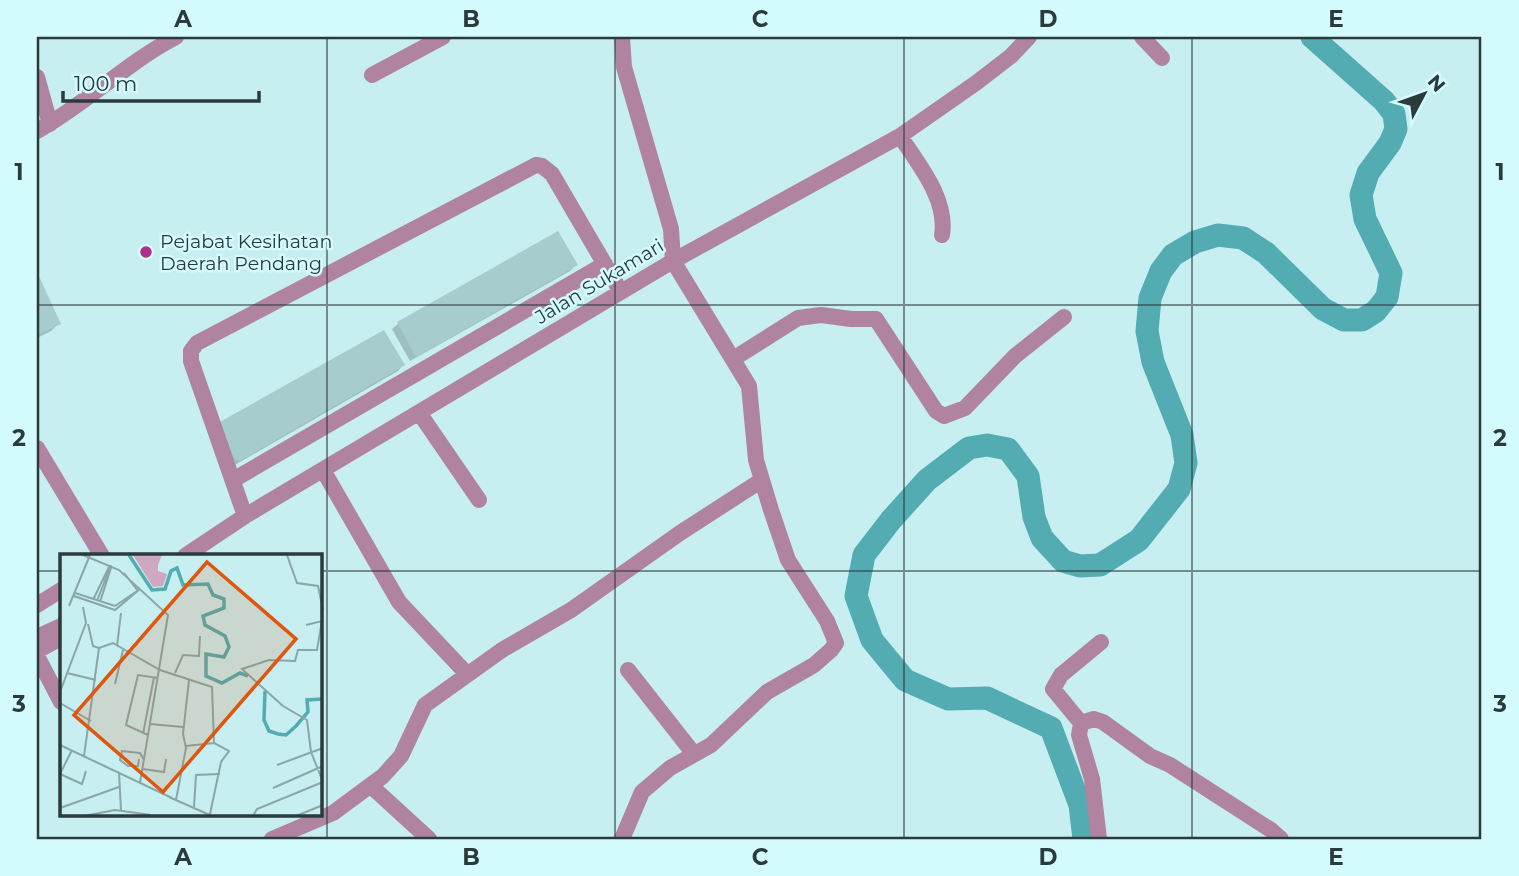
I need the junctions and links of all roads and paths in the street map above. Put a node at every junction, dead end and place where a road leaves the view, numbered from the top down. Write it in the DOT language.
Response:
graph roads {
  1 [pos="176,37"];
  2 [pos="443,37"];
  3 [pos="622,37"];
  4 [pos="1029,37"];
  5 [pos="1142,37"];
  6 [pos="1162,58"];
  7 [pos="372,75"];
  8 [pos="37,77"];
  9 [pos="43,128"];
  10 [pos="900,136"];
  11 [pos="942,234"];
  12 [pos="673,261"];
  13 [pos="605,264"];
  14 [pos="621,292"];
  15 [pos="1064,317"];
  16 [pos="733,359"];
  17 [pos="420,414"];
  18 [pos="37,448"];
  19 [pos="323,470"];
  20 [pos="233,480"];
  21 [pos="762,480"];
  22 [pos="480,500"];
  23 [pos="245,516"];
  24 [pos="101,554"];
  25 [pos="188,554"];
  26 [pos="60,591"];
  27 [pos="37,605"];
  28 [pos="60,626"];
  29 [pos="37,637"];
  30 [pos="60,639"];
  31 [pos="1101,642"];
  32 [pos="37,654"];
  33 [pos="628,670"];
  34 [pos="467,674"];
  35 [pos="60,700"];
  36 [pos="1082,723"];
  37 [pos="694,754"];
  38 [pos="371,786"];
  39 [pos="272,839"];
  40 [pos="429,839"];
  41 [pos="622,839"];
  42 [pos="1098,839"];
  43 [pos="1281,839"];
  1 -- 9 [label="street"];
  2 -- 7 [label="street"];
  3 -- 12 [label="street"];
  4 -- 10 [label="street, Jalan Sukamari"];
  5 -- 6 [label="street"];
  8 -- 9 [label="street"];
  10 -- 11 [label="street"];
  10 -- 12 [label="street, Jalan Sukamari"];
  12 -- 14 [label="street, Jalan Sukamari"];
  12 -- 16 [label="street"];
  13 -- 14 [label="street"];
  13 -- 20 [label="street"];
  13 -- 20 [label="street"];
  14 -- 17 [label="street, Jalan Sukamari"];
  15 -- 16 [label="street"];
  16 -- 21 [label="street"];
  17 -- 19 [label="street, Jalan Sukamari"];
  17 -- 22 [label="street"];
  18 -- 24 [label="street"];
  19 -- 23 [label="street, Jalan Sukamari"];
  19 -- 34 [label="street"];
  20 -- 23 [label="street"];
  21 -- 34 [label="street"];
  21 -- 37 [label="street"];
  23 -- 25 [label="street, Jalan Sukamari"];
  26 -- 27 [label="street"];
  28 -- 29 [label="street"];
  30 -- 32 [label="street"];
  31 -- 36 [label="street"];
  32 -- 35 [label="street"];
  33 -- 37 [label="street"];
  34 -- 38 [label="street"];
  36 -- 42 [label="street"];
  36 -- 43 [label="street"];
  37 -- 41 [label="street"];
  38 -- 39 [label="street"];
  38 -- 40 [label="street"];
}
